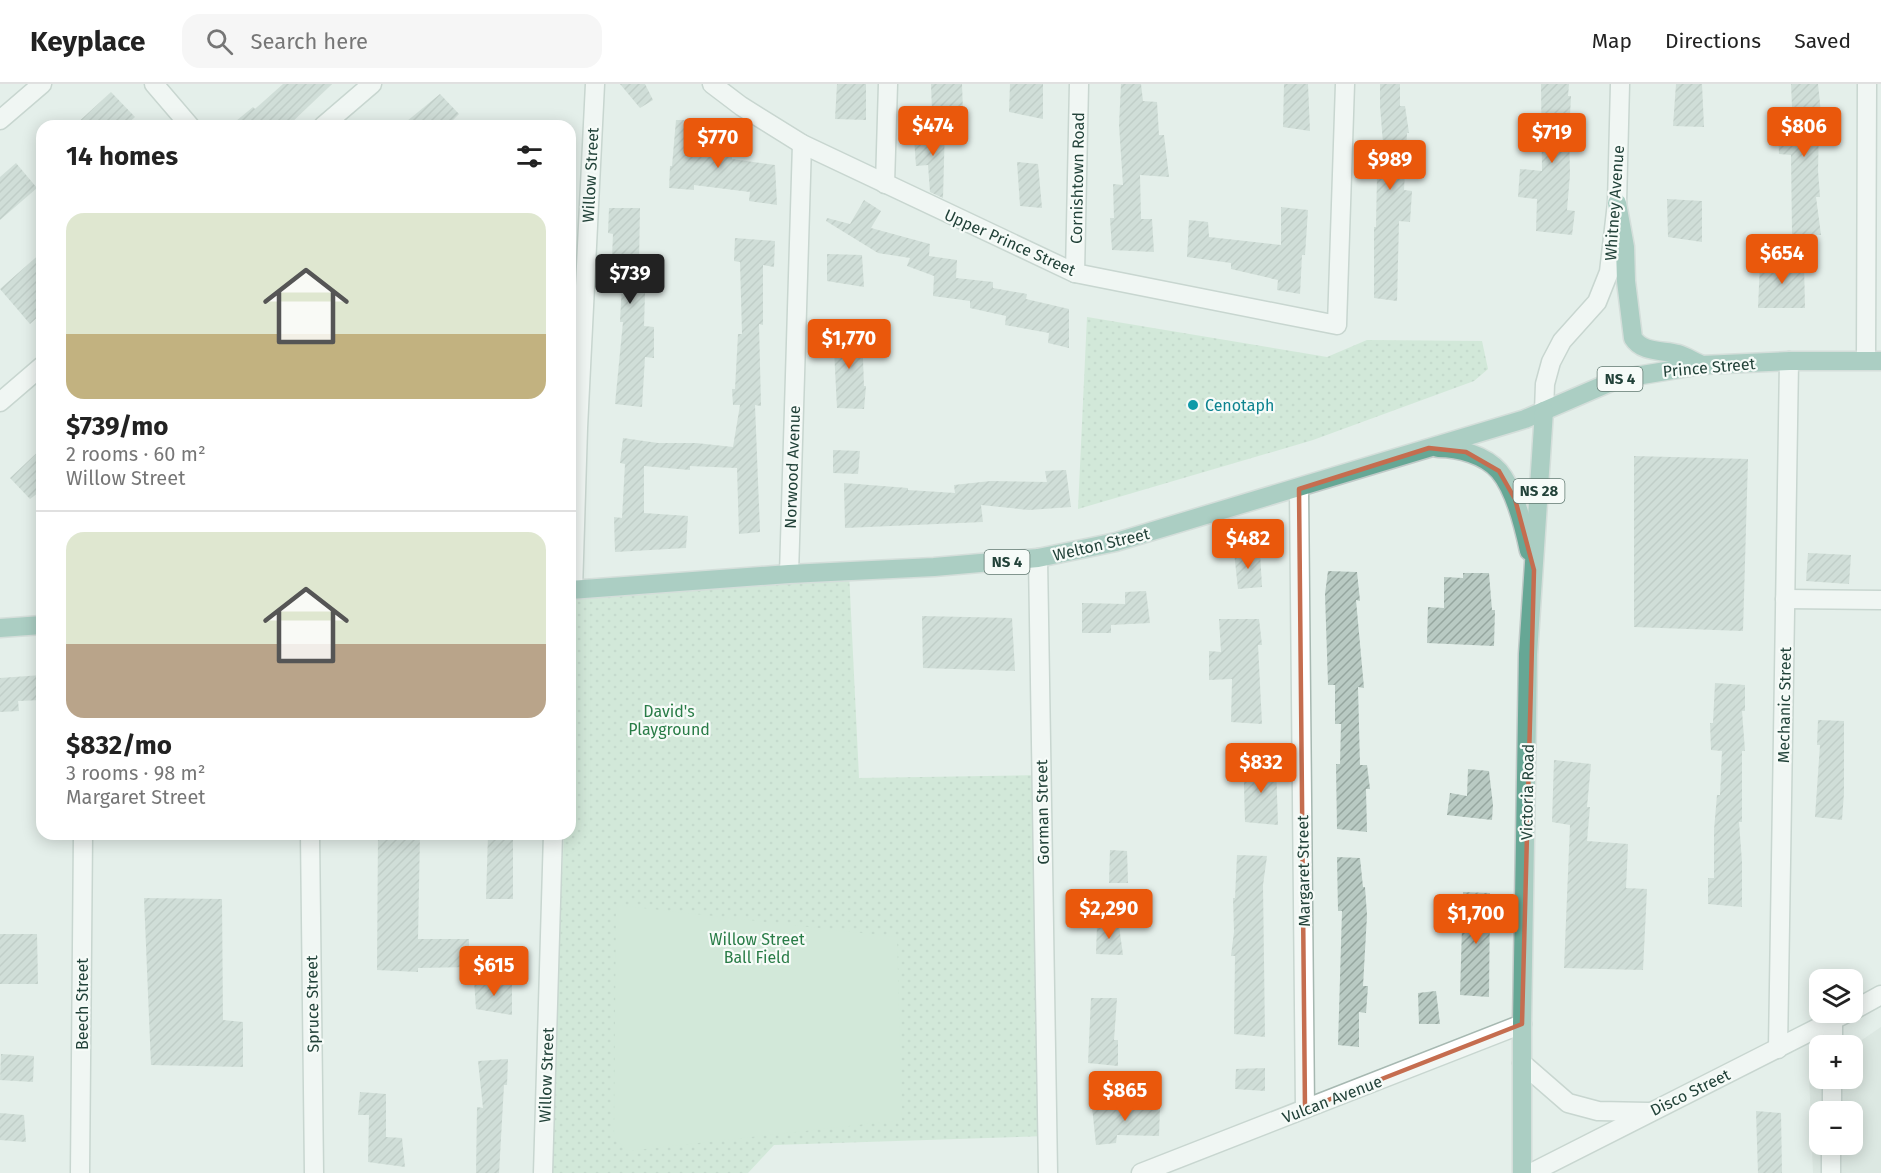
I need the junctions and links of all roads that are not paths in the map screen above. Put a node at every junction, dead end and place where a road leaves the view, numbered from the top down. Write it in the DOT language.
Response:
graph roads {
  1 [pos="42,84"];
  2 [pos="154,84"];
  3 [pos="372,84"];
  4 [pos="595,84"];
  5 [pos="712,84"];
  6 [pos="888,84"];
  7 [pos="1079,84"];
  8 [pos="1345,84"];
  9 [pos="1620,84"];
  10 [pos="1867,84"];
  11 [pos="0,120"];
  12 [pos="185,120"];
  13 [pos="330,120"];
  14 [pos="802,144"];
  15 [pos="885,184"];
  16 [pos="1617,203"];
  17 [pos="1075,273"];
  18 [pos="1789,361"];
  19 [pos="1874,361"];
  20 [pos="1702,364"];
  21 [pos="36,371"];
  22 [pos="0,402"];
  23 [pos="1544,411"];
  24 [pos="1429,448"];
  25 [pos="1299,489"];
  26 [pos="576,491"];
  27 [pos="1038,558"];
  28 [pos="1534,570"];
  29 [pos="789,574"];
  30 [pos="576,590"];
  31 [pos="1785,599"];
  32 [pos="1881,600"];
  33 [pos="36,625"];
  34 [pos="0,628"];
  35 [pos="83,840"];
  36 [pos="310,840"];
  37 [pos="553,840"];
  38 [pos="1881,995"];
  39 [pos="1863,1005"];
  40 [pos="1829,1023"];
  41 [pos="1522,1024"];
  42 [pos="1778,1049"];
  43 [pos="1522,1063"];
  44 [pos="1305,1109"];
  45 [pos="1650,1112"];
  46 [pos="1831,1155"];
  47 [pos="80,1173"];
  48 [pos="314,1173"];
  49 [pos="543,1173"];
  50 [pos="1048,1173"];
  51 [pos="1142,1173"];
  52 [pos="1522,1173"];
  53 [pos="1531,1173"];
  54 [pos="1831,1173"];
  1 -- 11 [label="street"];
  2 -- 12 [label="street"];
  3 -- 13 [label="street"];
  4 -- 26 [label="street, Willow Street"];
  5 -- 14 [label="street, Upper Prince Street"];
  6 -- 15 [label="street"];
  7 -- 17 [label="street, Cornishtown Road"];
  8 -- 17 [label="street, Upper Prince Street"];
  9 -- 16 [label="street, Whitney Avenue"];
  10 -- 19 [label="street"];
  14 -- 15 [label="street, Upper Prince Street"];
  14 -- 29 [label="street, Norwood Avenue"];
  15 -- 17 [label="street, Upper Prince Street"];
  16 -- 20 [label="main road"];
  16 -- 23 [label="street, Whitney Avenue"];
  18 -- 19 [label="main road, Prince Street / NS 4"];
  18 -- 20 [label="main road, Prince Street / NS 4"];
  18 -- 31 [label="street, Mechanic Street"];
  20 -- 23 [label="main road, Prince Street / NS 4"];
  21 -- 22 [label="street"];
  23 -- 24 [label="main road, Welton Street / NS 4"];
  23 -- 28 [label="main road, Victoria Road / NS 28"];
  24 -- 25 [label="main road, Welton Street / NS 4"];
  24 -- 28 [label="main road"];
  25 -- 27 [label="main road, Welton Street / NS 4"];
  25 -- 44 [label="street, Margaret Street"];
  27 -- 29 [label="main road, Welton Street / NS 4"];
  27 -- 50 [label="street, Gorman Street"];
  28 -- 41 [label="main road, Victoria Road / NS 28"];
  29 -- 30 [label="main road, Welton Street / NS 4"];
  31 -- 32 [label="street"];
  31 -- 42 [label="street, Mechanic Street"];
  33 -- 34 [label="main road"];
  35 -- 47 [label="street, Beech Street"];
  36 -- 48 [label="street, Spruce Street"];
  37 -- 49 [label="street, Willow Street"];
  38 -- 39 [label="street, Disco Street"];
  40 -- 42 [label="street, Disco Street"];
  41 -- 43 [label="main road, Victoria Road / NS 28"];
  41 -- 44 [label="street, Vulcan Avenue"];
  42 -- 45 [label="street, Disco Street"];
  43 -- 45 [label="street"];
  43 -- 52 [label="main road, Victoria Road / NS 28"];
  44 -- 51 [label="street, Vulcan Avenue"];
  45 -- 53 [label="street, Disco Street"];
  46 -- 54 [label="street"];
}
